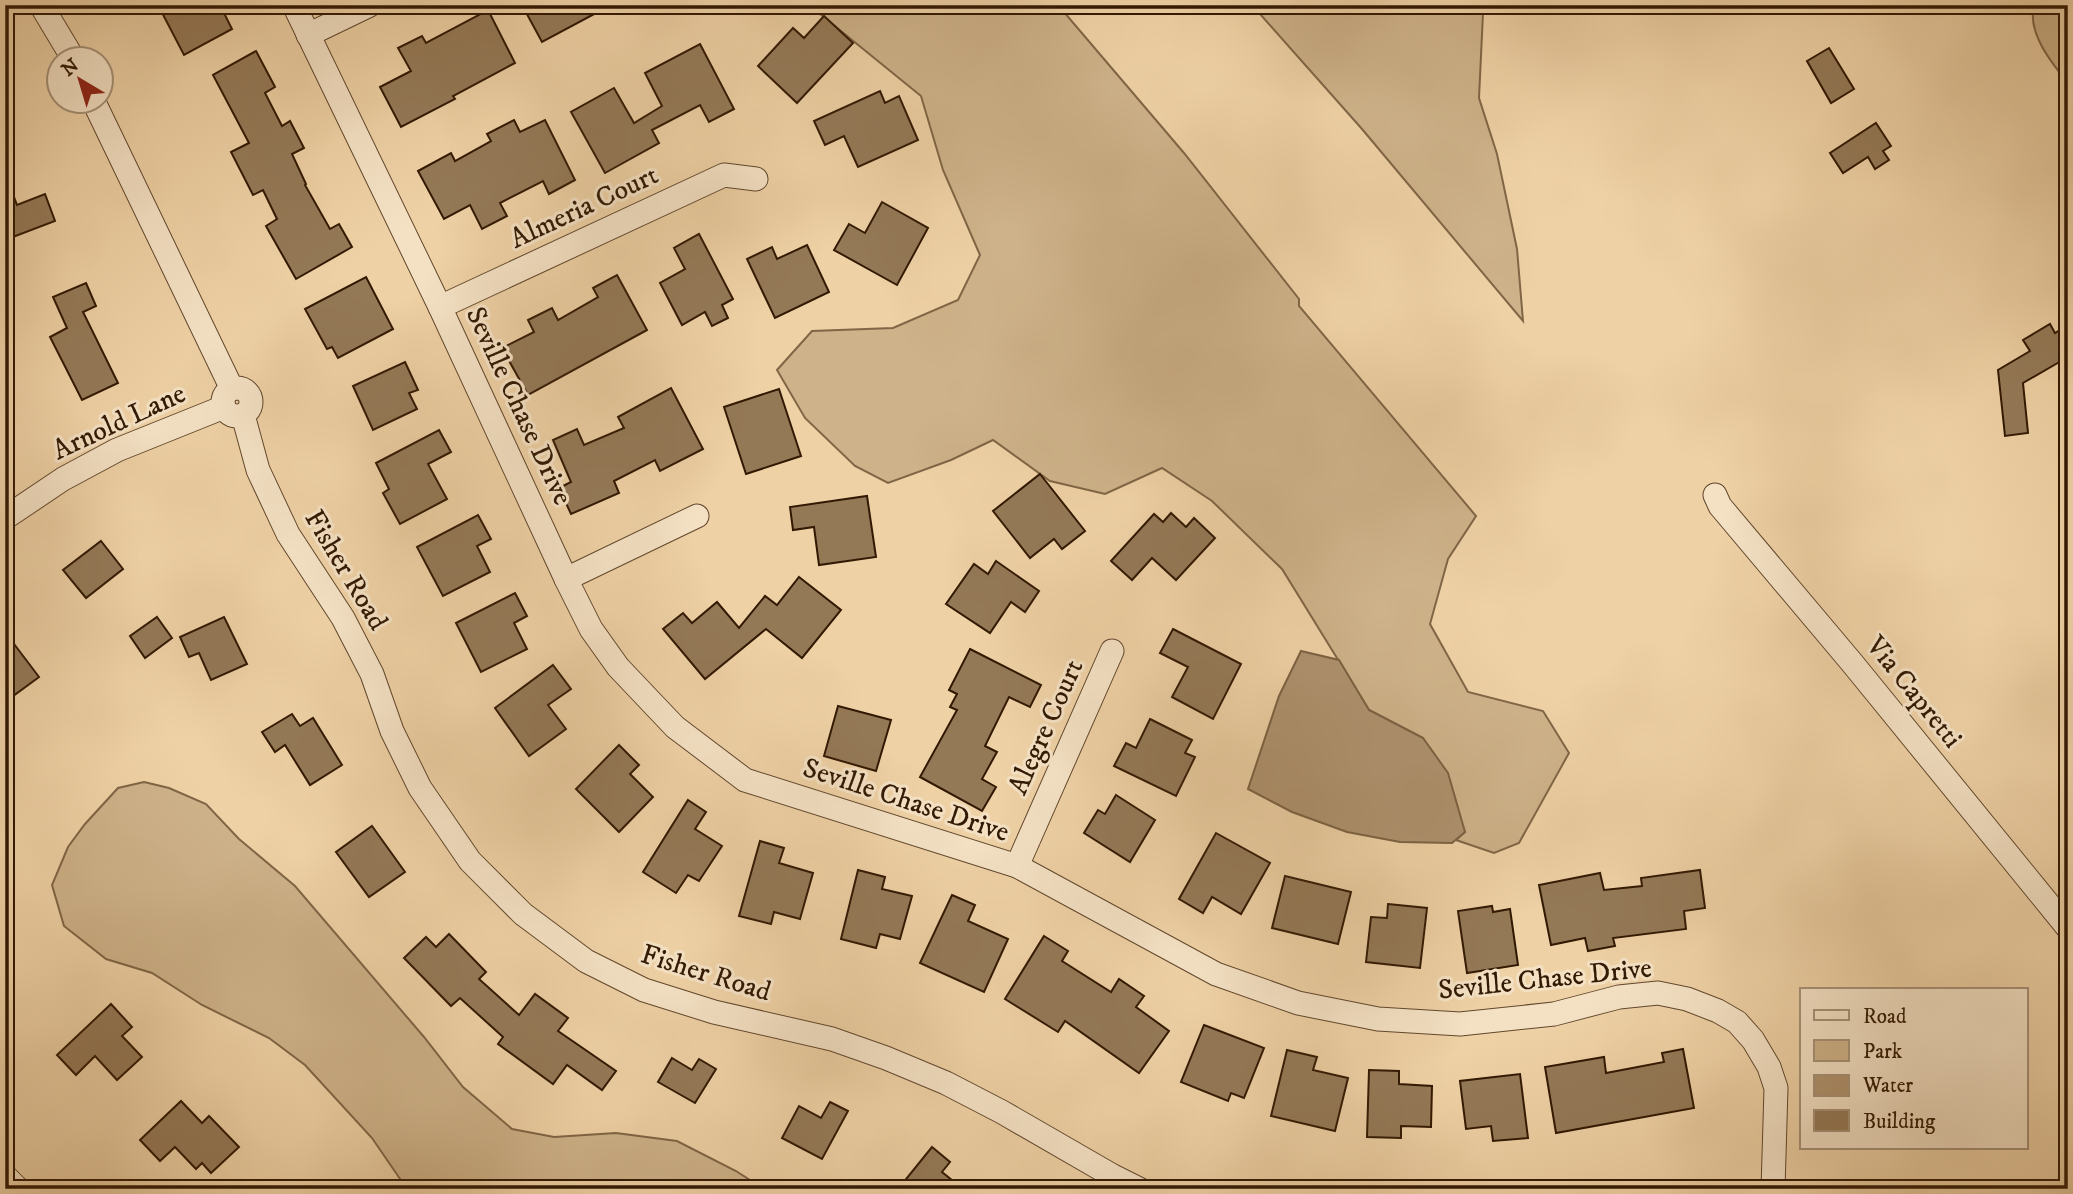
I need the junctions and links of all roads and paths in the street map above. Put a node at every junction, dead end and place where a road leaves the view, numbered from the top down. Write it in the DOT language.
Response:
graph roads {
  1 [pos="41,5"];
  2 [pos="294,5"];
  3 [pos="370,5"];
  4 [pos="308,35"];
  5 [pos="66,46"];
  6 [pos="100,116"];
  7 [pos="756,178"];
  8 [pos="440,307"];
  9 [pos="233,404"];
  10 [pos="1715,495"];
  11 [pos="697,516"];
  12 [pos="5,518"];
  13 [pos="566,579"];
  14 [pos="1112,651"];
  15 [pos="1017,866"];
  16 [pos="2068,928"];
  17 [pos="5,1176"];
  18 [pos="18,1189"];
  19 [pos="1139,1189"];
  20 [pos="1773,1189"];
  1 -- 5 [label="street"];
  2 -- 4 [label="street, Seville Chase Drive"];
  3 -- 4 [label="street"];
  4 -- 8 [label="street, Seville Chase Drive"];
  6 -- 9 [label="street, Fisher Road"];
  7 -- 8 [label="street, Almeria Court"];
  8 -- 13 [label="street, Seville Chase Drive"];
  9 -- 12 [label="street, Arnold Lane"];
  9 -- 19 [label="street, Fisher Road"];
  10 -- 16 [label="street, Via Capretti"];
  11 -- 13 [label="street"];
  13 -- 15 [label="street, Seville Chase Drive"];
  14 -- 15 [label="street, Alegre Court"];
  15 -- 20 [label="street, Seville Chase Drive"];
  17 -- 18 [label="street"];
}
